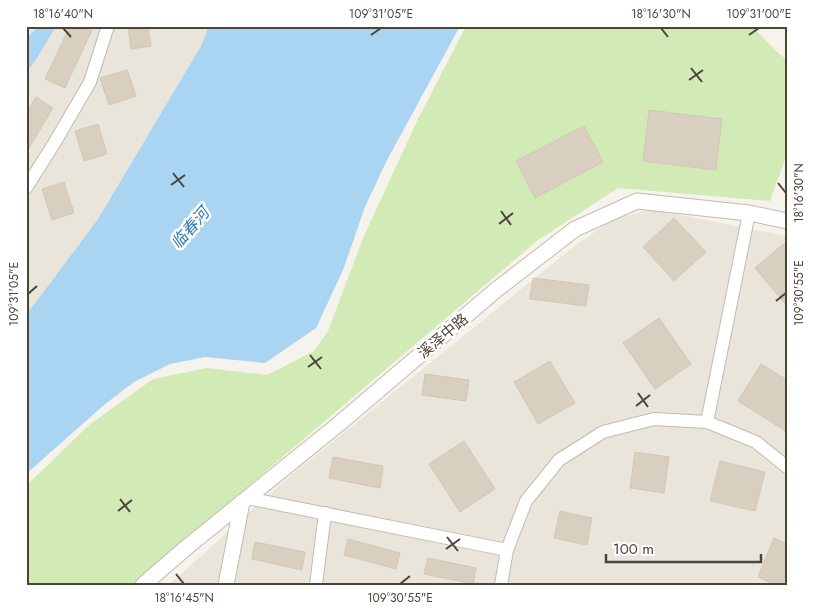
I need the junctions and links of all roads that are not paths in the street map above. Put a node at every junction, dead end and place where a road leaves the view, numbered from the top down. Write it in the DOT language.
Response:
graph roads {
  1 [pos="108,26"];
  2 [pos="26,188"];
  3 [pos="749,213"];
  4 [pos="787,221"];
  5 [pos="707,422"];
  6 [pos="787,467"];
  7 [pos="245,500"];
  8 [pos="324,513"];
  9 [pos="507,550"];
  10 [pos="143,585"];
  11 [pos="226,585"];
  12 [pos="316,585"];
  13 [pos="501,585"];
  1 -- 2 [label="street"];
  3 -- 4 [label="street, 溪泽中路"];
  3 -- 5 [label="street"];
  3 -- 7 [label="street, 溪泽中路"];
  5 -- 6 [label="street"];
  5 -- 9 [label="street"];
  7 -- 8 [label="street"];
  7 -- 10 [label="street, 溪泽中路"];
  7 -- 11 [label="street"];
  8 -- 9 [label="street"];
  8 -- 12 [label="street"];
  9 -- 13 [label="street"];
}
